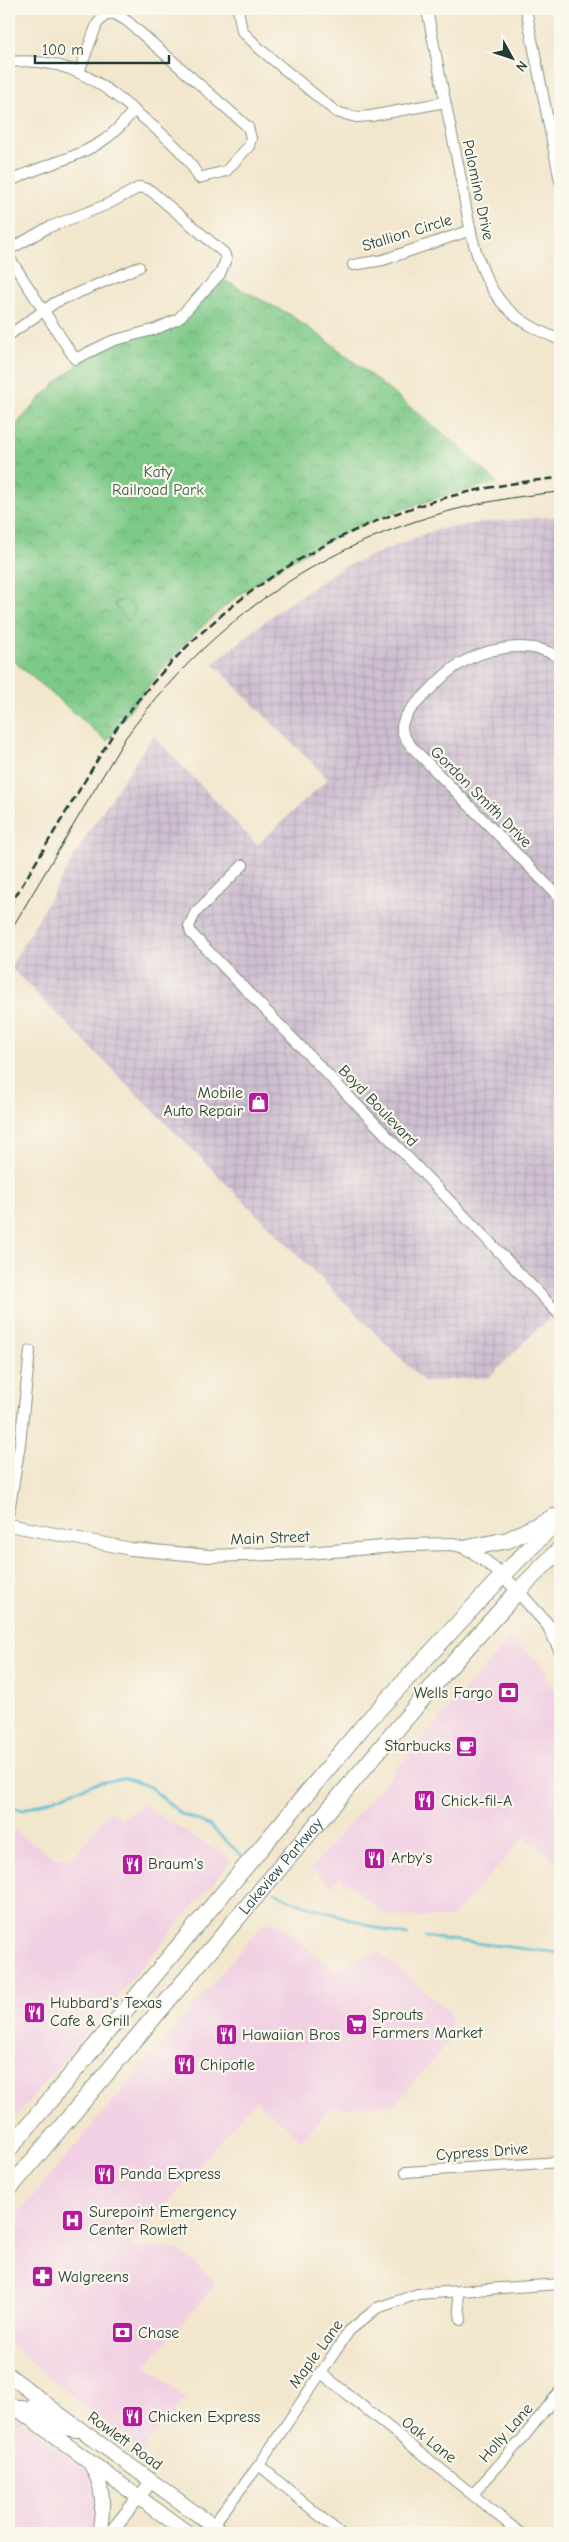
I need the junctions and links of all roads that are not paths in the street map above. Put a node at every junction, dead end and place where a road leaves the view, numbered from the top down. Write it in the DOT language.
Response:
graph roads {
  1 [pos="238,9"];
  2 [pos="427,9"];
  3 [pos="526,9"];
  4 [pos="9,62"];
  5 [pos="79,72"];
  6 [pos="445,102"];
  7 [pos="134,110"];
  8 [pos="560,181"];
  9 [pos="9,182"];
  10 [pos="471,230"];
  11 [pos="9,250"];
  12 [pos="9,257"];
  13 [pos="352,265"];
  14 [pos="139,267"];
  15 [pos="44,309"];
  16 [pos="9,335"];
  17 [pos="560,340"];
  18 [pos="560,658"];
  19 [pos="243,865"];
  20 [pos="560,898"];
  21 [pos="560,1315"];
  22 [pos="30,1351"];
  23 [pos="9,1512"];
  24 [pos="560,1514"];
  25 [pos="560,1518"];
  26 [pos="9,1525"];
  27 [pos="468,1548"];
  28 [pos="560,1549"];
  29 [pos="503,1575"];
  30 [pos="519,1590"];
  31 [pos="560,1650"];
  32 [pos="317,1782"];
  33 [pos="337,1799"];
  34 [pos="174,1952"];
  35 [pos="194,1969"];
  36 [pos="53,2097"];
  37 [pos="73,2112"];
  38 [pos="9,2149"];
  39 [pos="560,2162"];
  40 [pos="406,2172"];
  41 [pos="9,2189"];
  42 [pos="560,2284"];
  43 [pos="457,2292"];
  44 [pos="461,2320"];
  45 [pos="320,2372"];
  46 [pos="9,2375"];
  47 [pos="560,2391"];
  48 [pos="12,2406"];
  49 [pos="82,2432"];
  50 [pos="87,2460"];
  51 [pos="258,2465"];
  52 [pos="151,2482"];
  53 [pos="473,2494"];
  54 [pos="139,2499"];
  55 [pos="218,2529"];
  56 [pos="99,2533"];
  57 [pos="110,2533"];
  58 [pos="188,2533"];
  59 [pos="340,2533"];
  60 [pos="520,2533"];
  1 -- 6 [label="street"];
  2 -- 6 [label="street, Palomino Drive"];
  3 -- 8 [label="street"];
  4 -- 5 [label="street"];
  5 -- 7 [label="street"];
  5 -- 7 [label="street"];
  6 -- 10 [label="street, Palomino Drive"];
  7 -- 9 [label="street"];
  10 -- 13 [label="street, Stallion Circle"];
  10 -- 17 [label="street, Palomino Drive"];
  11 -- 15 [label="street"];
  12 -- 15 [label="street"];
  14 -- 15 [label="street"];
  15 -- 16 [label="street"];
  18 -- 20 [label="street, Gordon Smith Drive"];
  19 -- 21 [label="street, Boyd Boulevard"];
  22 -- 23 [label="street"];
  24 -- 27 [label="main road"];
  25 -- 29 [label="main road, Lakeview Parkway"];
  26 -- 27 [label="street, Main Street"];
  27 -- 29 [label="street, Main Street"];
  28 -- 30 [label="main road, Lakeview Parkway"];
  29 -- 30 [label="street, Main Street"];
  29 -- 32 [label="main road, Lakeview Parkway"];
  30 -- 31 [label="street, Main Street"];
  30 -- 33 [label="main road, Lakeview Parkway"];
  32 -- 33 [label="main road"];
  32 -- 34 [label="main road, Lakeview Parkway"];
  33 -- 35 [label="main road, Lakeview Parkway"];
  34 -- 35 [label="main road"];
  34 -- 36 [label="main road, Lakeview Parkway"];
  35 -- 37 [label="main road, Lakeview Parkway"];
  36 -- 37 [label="main road"];
  36 -- 38 [label="main road, Lakeview Parkway"];
  37 -- 41 [label="main road, Lakeview Parkway"];
  39 -- 40 [label="street, Cypress Drive"];
  42 -- 43 [label="street, Maple Lane"];
  43 -- 44 [label="street"];
  43 -- 45 [label="street, Maple Lane"];
  45 -- 51 [label="street, Maple Lane"];
  45 -- 53 [label="street, Oak Lane"];
  46 -- 49 [label="main road, Rowlett Road"];
  47 -- 53 [label="street, Holly Lane"];
  48 -- 49 [label="main road"];
  48 -- 50 [label="main road"];
  49 -- 52 [label="main road, Rowlett Road"];
  50 -- 54 [label="main road"];
  50 -- 56 [label="main road"];
  51 -- 55 [label="street, Maple Lane"];
  51 -- 59 [label="street"];
  52 -- 54 [label="street"];
  52 -- 55 [label="main road, Rowlett Road"];
  53 -- 60 [label="street, Oak Lane"];
  54 -- 57 [label="street"];
  54 -- 58 [label="main road"];
}
